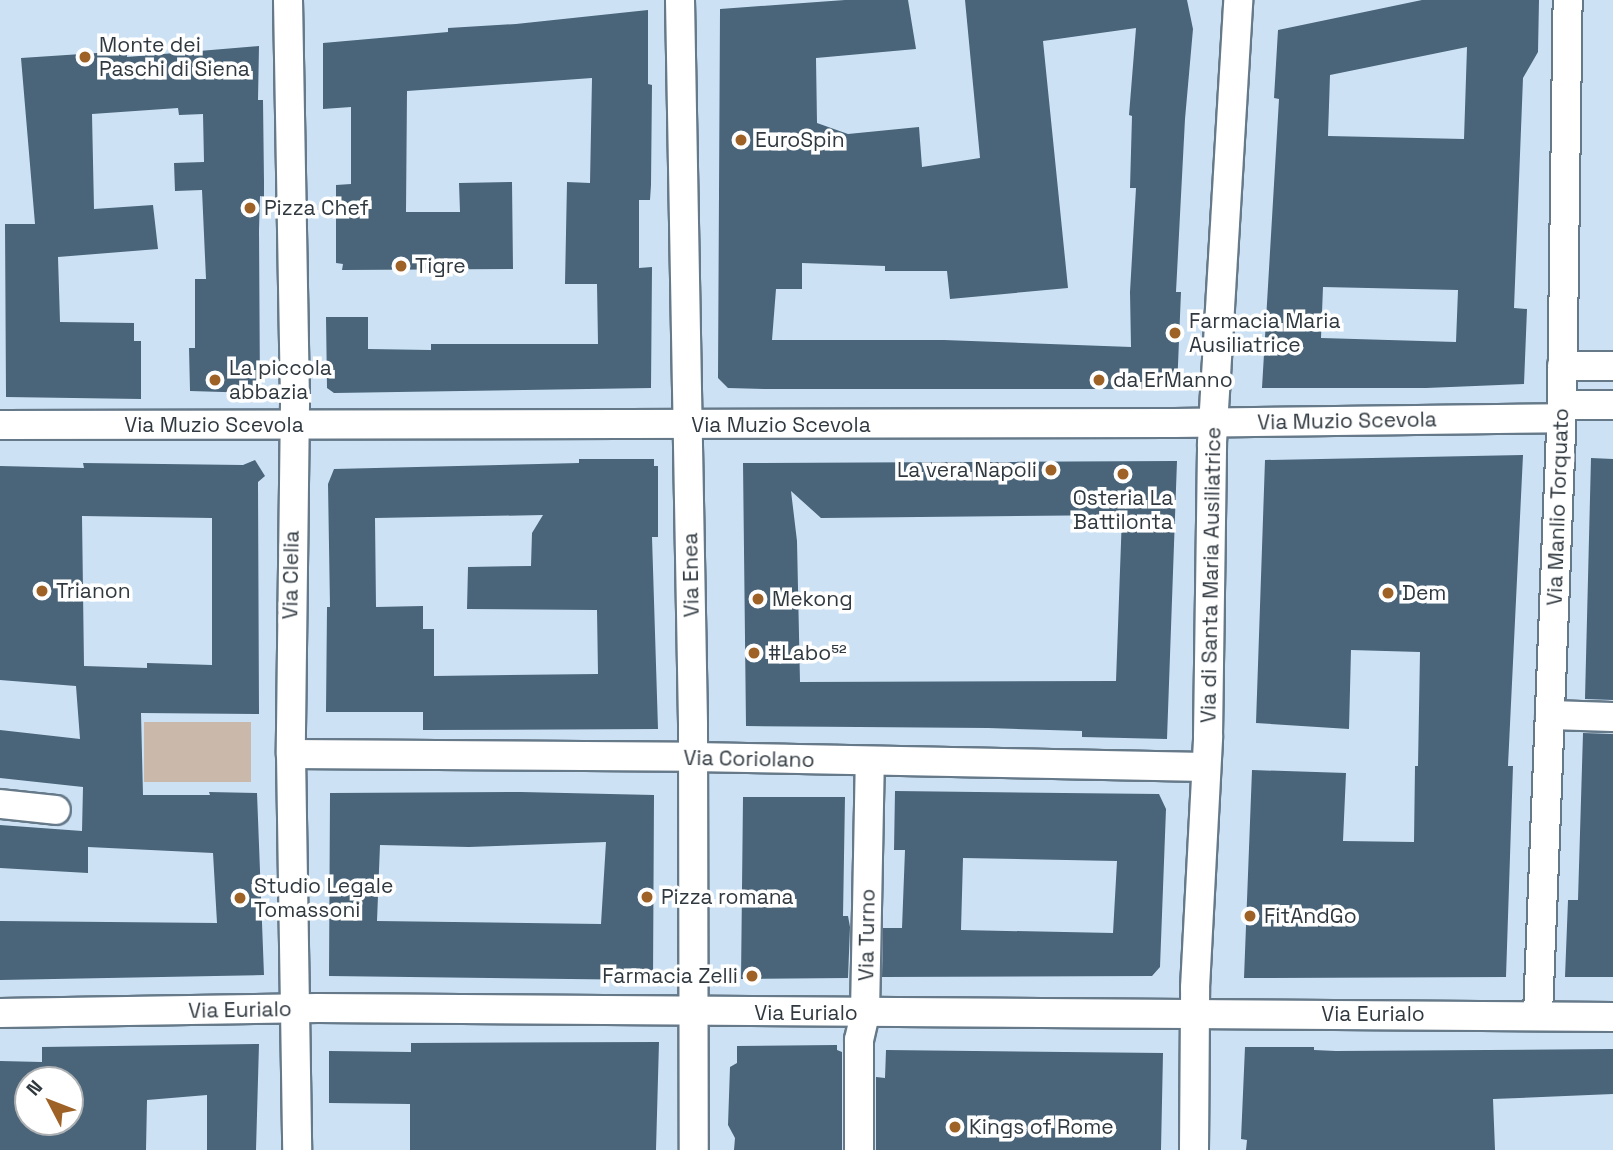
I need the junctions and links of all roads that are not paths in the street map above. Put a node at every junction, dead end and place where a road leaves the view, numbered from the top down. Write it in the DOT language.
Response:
graph roads {
  1 [pos="288,0"];
  2 [pos="680,0"];
  3 [pos="1238,0"];
  4 [pos="1568,0"];
  5 [pos="1562,366"];
  6 [pos="1613,366"];
  7 [pos="1613,405"];
  8 [pos="1561,411"];
  9 [pos="1214,423"];
  10 [pos="0,425"];
  11 [pos="294,425"];
  12 [pos="688,425"];
  13 [pos="1550,715"];
  14 [pos="1613,717"];
  15 [pos="291,754"];
  16 [pos="693,757"];
  17 [pos="870,761"];
  18 [pos="1206,767"];
  19 [pos="0,804"];
  20 [pos="56,810"];
  21 [pos="295,1009"];
  22 [pos="695,1012"];
  23 [pos="0,1013"];
  24 [pos="865,1013"];
  25 [pos="1195,1014"];
  26 [pos="1538,1014"];
  27 [pos="1613,1017"];
  28 [pos="297,1150"];
  29 [pos="694,1150"];
  30 [pos="859,1150"];
  31 [pos="1194,1150"];
  1 -- 11 [label="street, Via Clelia"];
  2 -- 12 [label="street, Via Enea"];
  3 -- 9 [label="street, Via di Santa Maria Ausiliatrice"];
  4 -- 5 [label="street, Via Manlio Torquato"];
  5 -- 6 [label="street"];
  5 -- 8 [label="street, Via Manlio Torquato"];
  7 -- 8 [label="street, Via Muzio Scevola"];
  8 -- 9 [label="street, Via Muzio Scevola"];
  8 -- 13 [label="street, Via Manlio Torquato"];
  9 -- 12 [label="street, Via Muzio Scevola"];
  9 -- 18 [label="street, Via di Santa Maria Ausiliatrice"];
  10 -- 11 [label="street, Via Muzio Scevola"];
  11 -- 12 [label="street, Via Muzio Scevola"];
  11 -- 15 [label="street, Via Clelia"];
  12 -- 16 [label="street, Via Enea"];
  13 -- 14 [label="street"];
  13 -- 26 [label="street, Via Manlio Torquato"];
  15 -- 16 [label="street, Via Coriolano"];
  15 -- 21 [label="street, Via Clelia"];
  16 -- 17 [label="street, Via Coriolano"];
  16 -- 22 [label="street, Via Enea"];
  17 -- 18 [label="street, Via Coriolano"];
  17 -- 24 [label="street, Via Turno"];
  18 -- 25 [label="street, Via di Santa Maria Ausiliatrice"];
  19 -- 20 [label="street"];
  21 -- 22 [label="street, Via Eurialo"];
  21 -- 23 [label="street, Via Eurialo"];
  21 -- 28 [label="street, Via Clelia"];
  22 -- 24 [label="street, Via Eurialo"];
  22 -- 29 [label="street, Via Enea"];
  24 -- 25 [label="street, Via Eurialo"];
  24 -- 30 [label="street, Via Turno"];
  25 -- 26 [label="street, Via Eurialo"];
  25 -- 31 [label="street, Via di Santa Maria Ausiliatrice"];
  26 -- 27 [label="street, Via Eurialo"];
}
